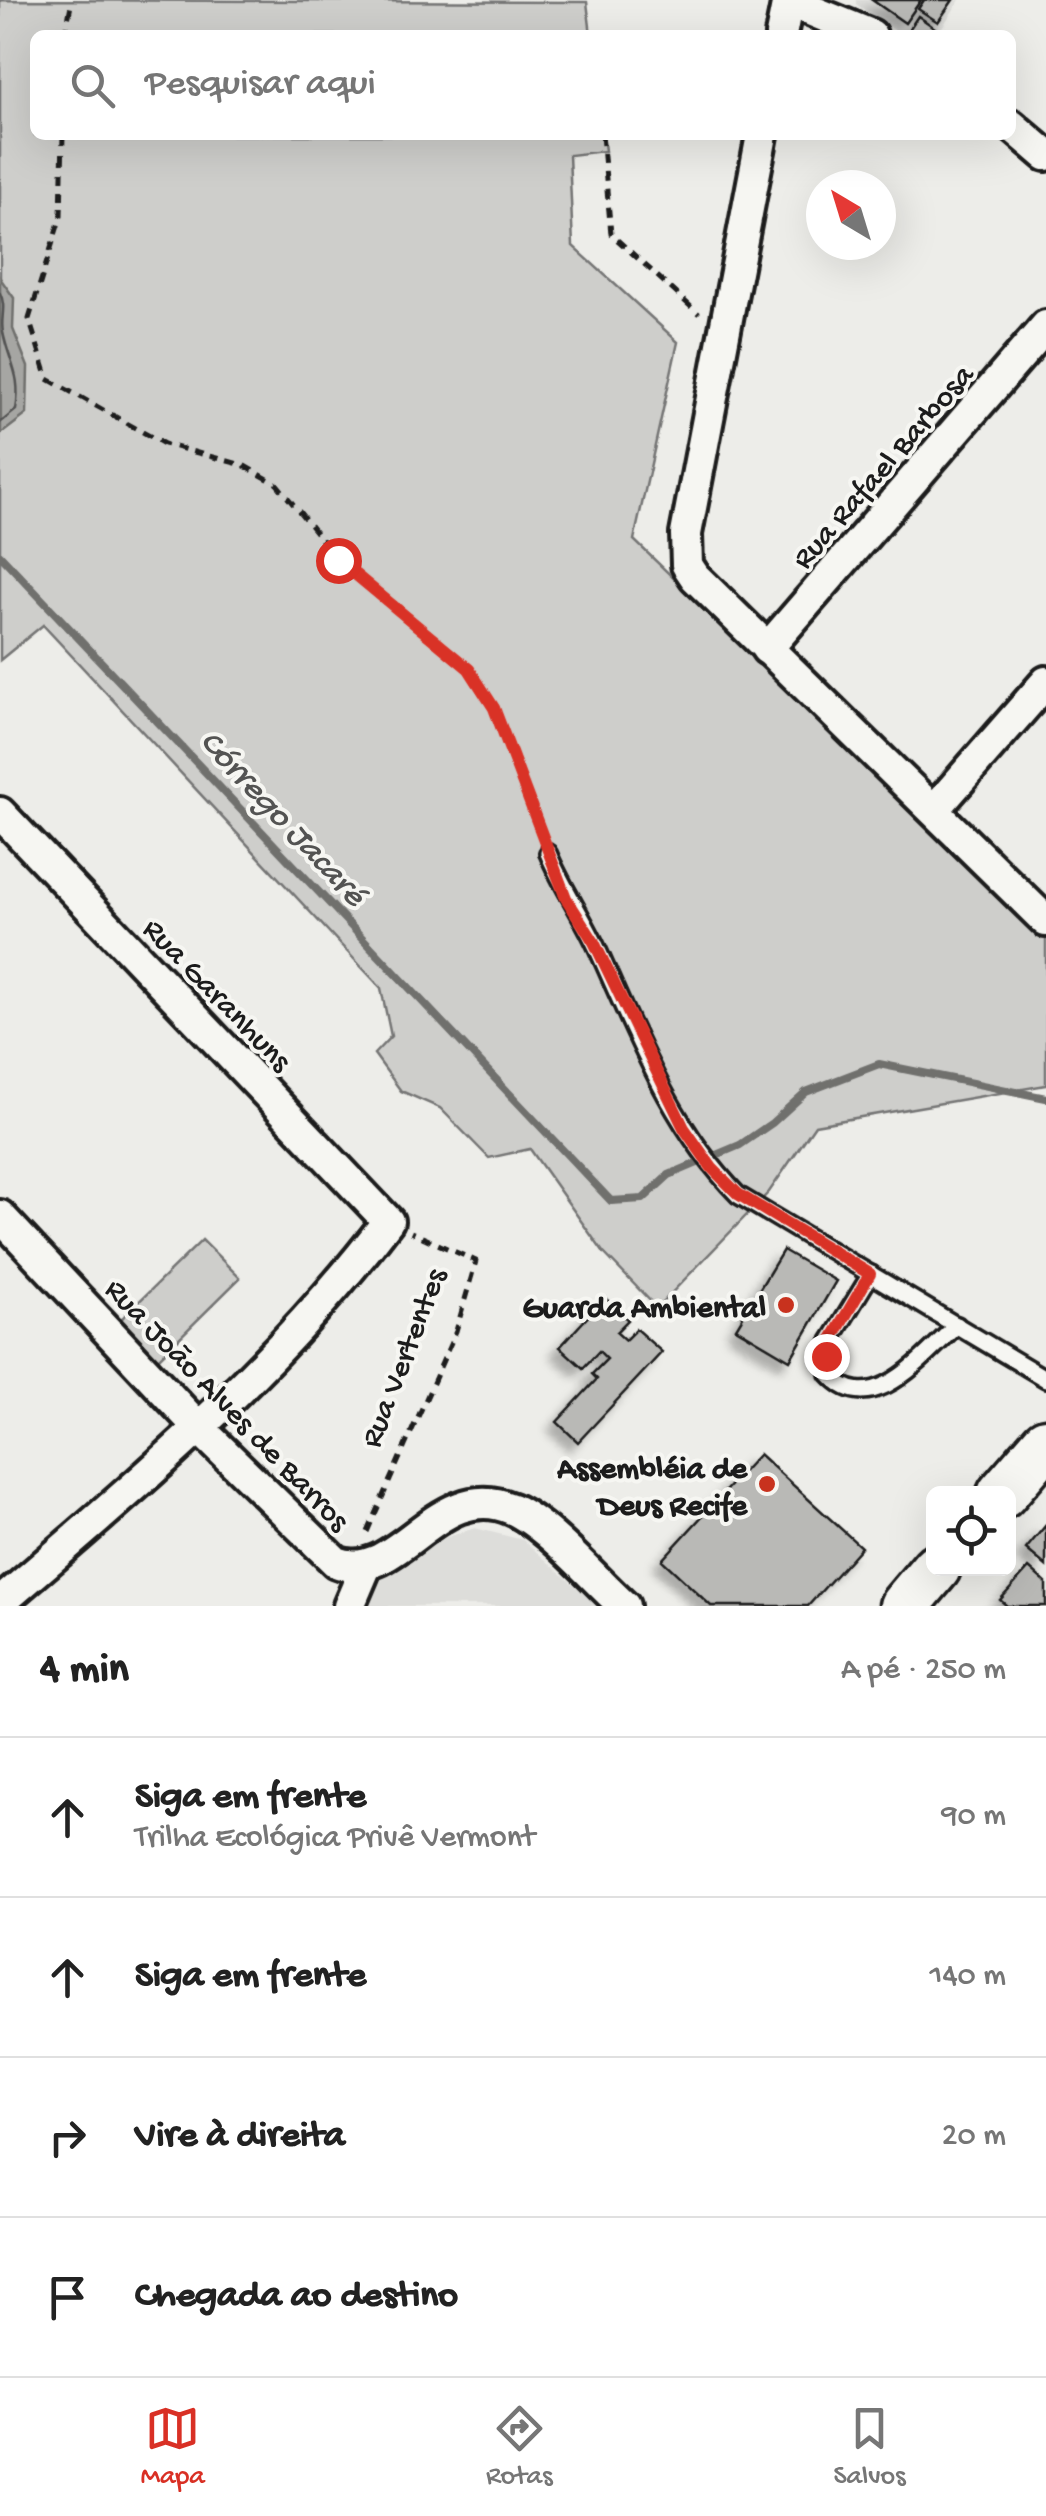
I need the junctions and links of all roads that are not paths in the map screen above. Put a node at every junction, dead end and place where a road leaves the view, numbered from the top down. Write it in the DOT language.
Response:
graph roads {
  1 [pos="788,1"];
  2 [pos="782,30"];
  3 [pos="859,30"];
  4 [pos="1016,129"];
  5 [pos="761,140"];
  6 [pos="1046,154"];
  7 [pos="1046,326"];
  8 [pos="767,649"];
  9 [pos="1046,682"];
  10 [pos="935,809"];
  11 [pos="0,813"];
  12 [pos="548,853"];
  13 [pos="1046,920"];
  14 [pos="0,1216"];
  15 [pos="870,1274"];
  16 [pos="957,1326"];
  17 [pos="1046,1379"];
  18 [pos="202,1430"];
  19 [pos="1046,1442"];
  20 [pos="1009,1486"];
  21 [pos="359,1566"];
  22 [pos="929,1576"];
  23 [pos="0,1603"];
  24 [pos="348,1606"];
  25 [pos="624,1606"];
  26 [pos="904,1606"];
  1 -- 2 [label="street"];
  1 -- 3 [label="street"];
  4 -- 6 [label="street"];
  5 -- 8 [label="street"];
  7 -- 8 [label="street, Rua Rafael Barbosa"];
  8 -- 10 [label="street"];
  9 -- 10 [label="street"];
  10 -- 13 [label="street"];
  11 -- 18 [label="street, Rua Garanhuns"];
  12 -- 15 [label="lane"];
  14 -- 18 [label="street, Rua João Alves de Barros"];
  15 -- 16 [label="lane"];
  15 -- 16 [label="lane"];
  16 -- 17 [label="lane"];
  18 -- 21 [label="street, Rua João Alves de Barros"];
  18 -- 23 [label="street"];
  19 -- 20 [label="main road"];
  21 -- 24 [label="street"];
  21 -- 25 [label="street, Rua João Alves de Barros"];
  22 -- 26 [label="main road"];
}
